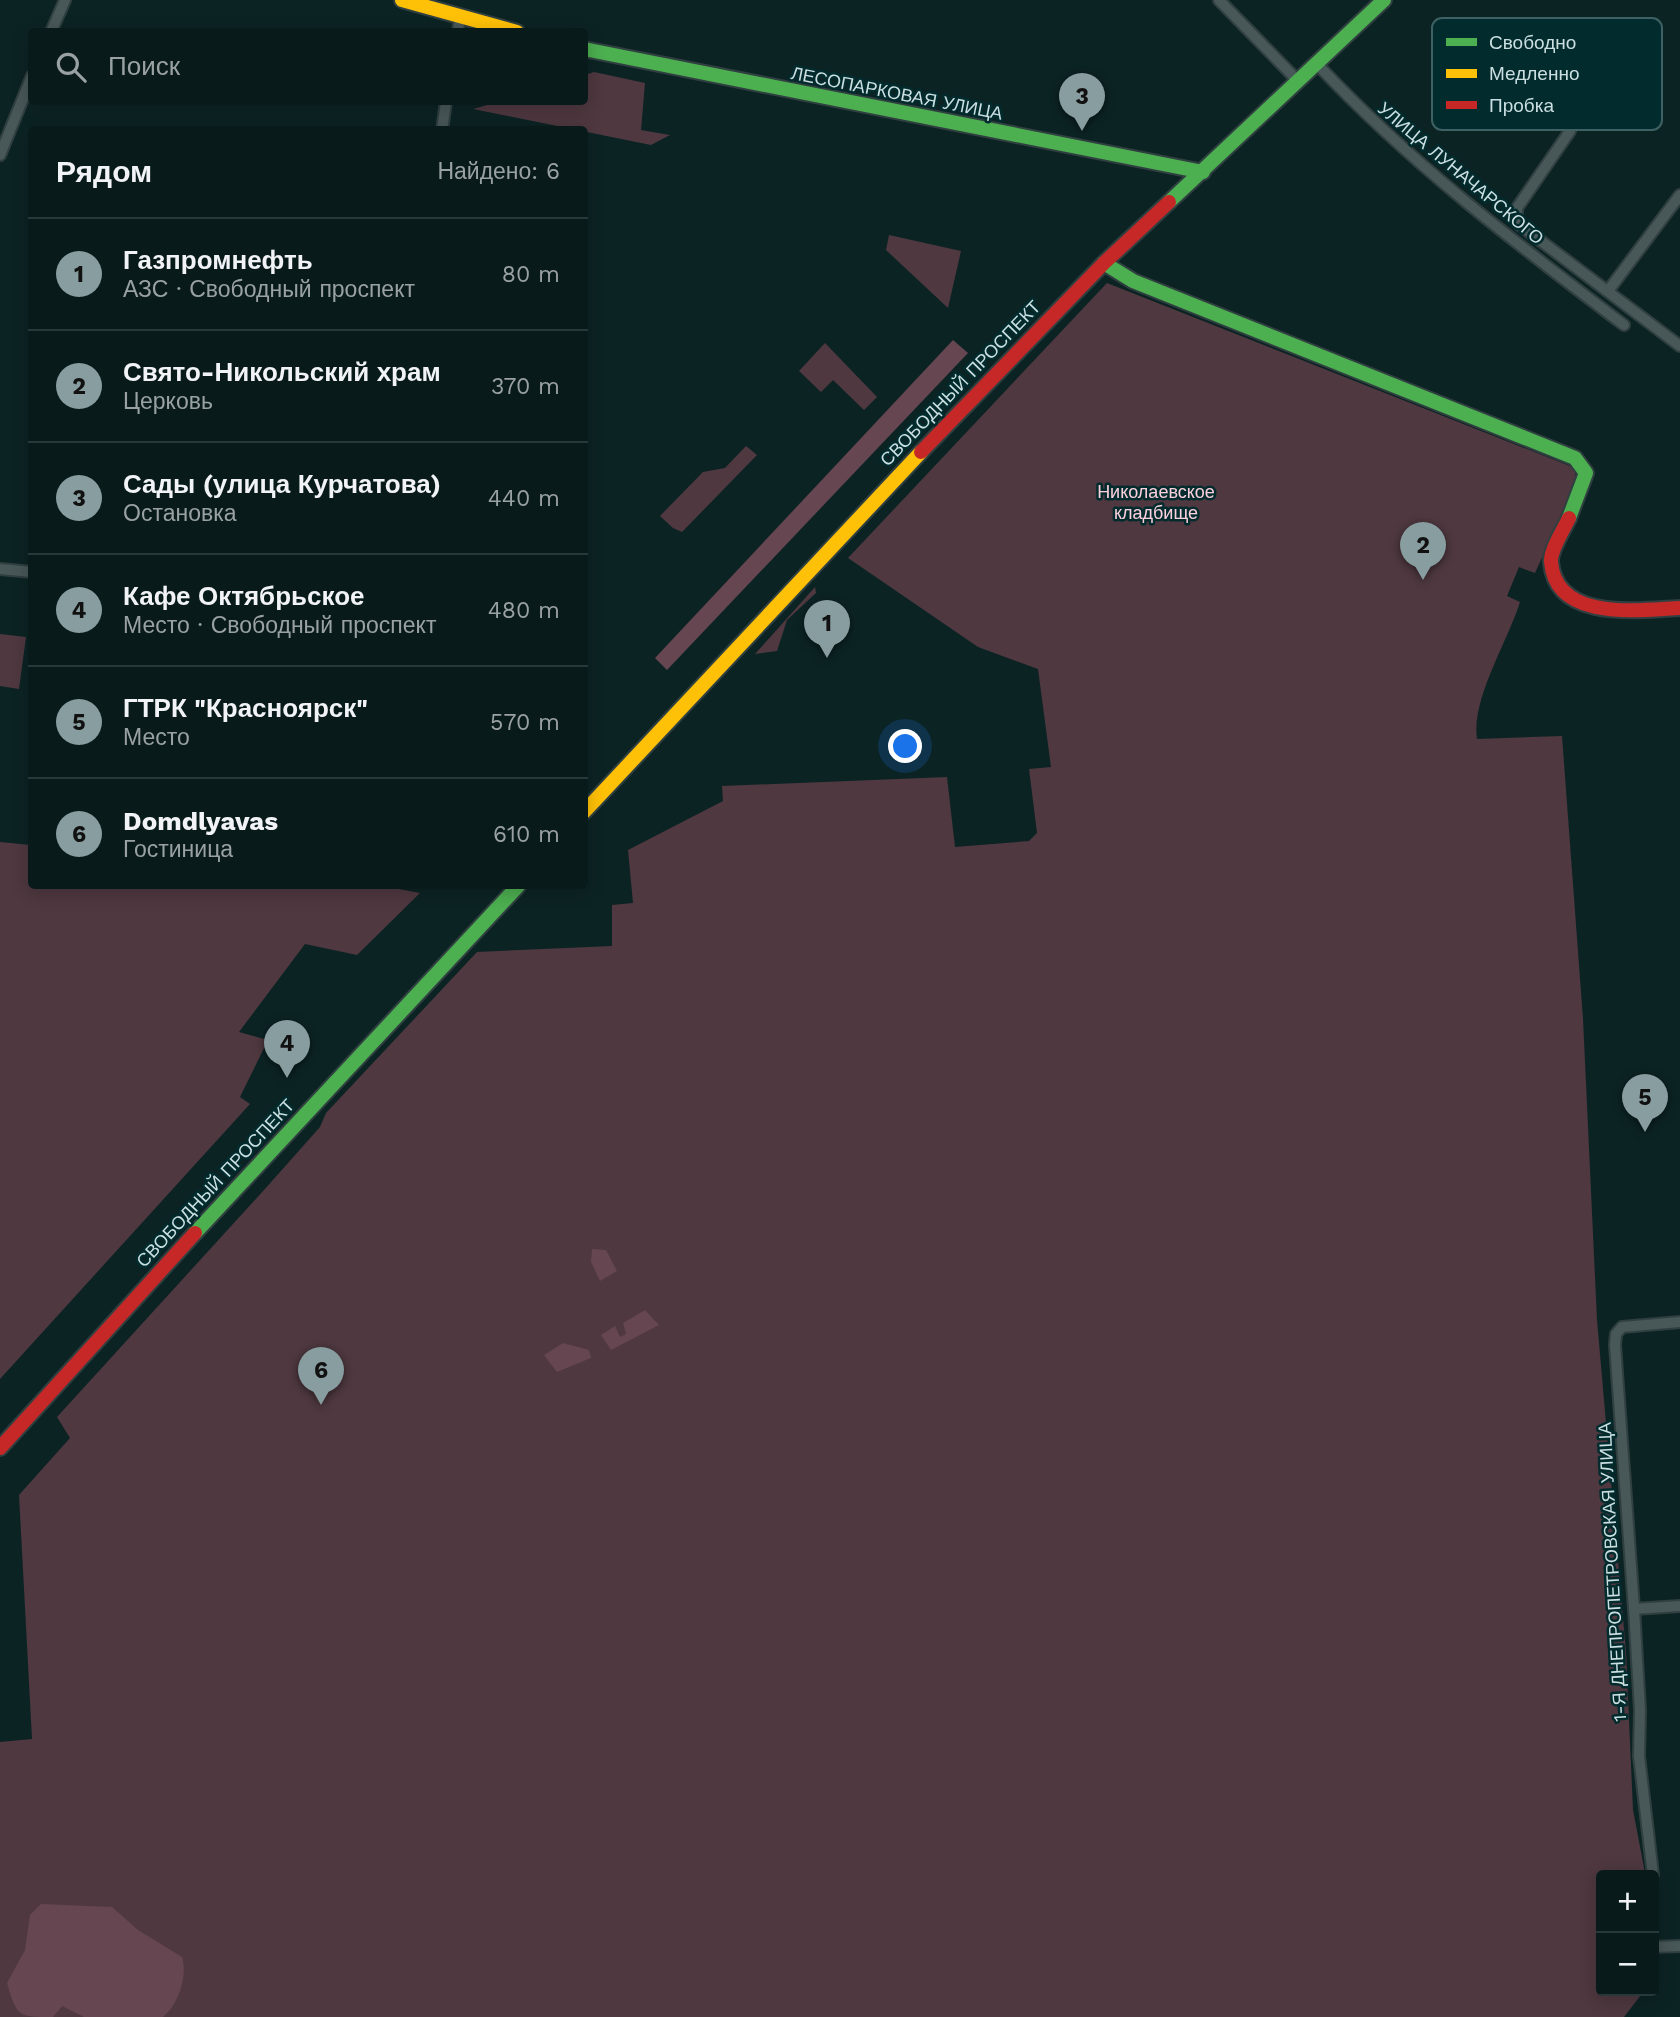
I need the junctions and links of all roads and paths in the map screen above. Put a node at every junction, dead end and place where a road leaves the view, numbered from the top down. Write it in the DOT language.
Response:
graph roads {
  1 [pos="65,0"];
  2 [pos="402,0"];
  3 [pos="1219,0"];
  4 [pos="1384,0"];
  5 [pos="428,3"];
  6 [pos="460,15"];
  7 [pos="53,28"];
  8 [pos="458,28"];
  9 [pos="504,28"];
  10 [pos="588,50"];
  11 [pos="1317,64"];
  12 [pos="1299,82"];
  13 [pos="28,86"];
  14 [pos="446,105"];
  15 [pos="443,126"];
  16 [pos="1570,131"];
  17 [pos="0,155"];
  18 [pos="1203,172"];
  19 [pos="1680,195"];
  20 [pos="1104,263"];
  21 [pos="1608,290"];
  22 [pos="1624,325"];
  23 [pos="1680,346"];
  24 [pos="0,569"];
  25 [pos="28,572"];
  26 [pos="1680,608"];
  27 [pos="588,808"];
  28 [pos="515,889"];
  29 [pos="1680,1322"];
  30 [pos="0,1448"];
  31 [pos="1680,1605"];
  32 [pos="1634,1609"];
  33 [pos="1652,1870"];
  34 [pos="1680,1946"];
  35 [pos="1659,1947"];
  1 -- 7 [label="street"];
  2 -- 5 [label="main road"];
  3 -- 12 [label="street"];
  4 -- 11 [label="main road, СВОБОДНЫЙ ПРОСПЕКТ"];
  5 -- 6 [label="main road"];
  6 -- 8 [label="street"];
  6 -- 9 [label="main road"];
  10 -- 18 [label="main road, ЛЕСОПАРКОВАЯ УЛИЦА"];
  11 -- 12 [label="main road, СВОБОДНЫЙ ПРОСПЕКТ"];
  11 -- 22 [label="street, УЛИЦА ЛУНАЧАРСКОГО"];
  12 -- 18 [label="main road, СВОБОДНЫЙ ПРОСПЕКТ"];
  13 -- 17 [label="street"];
  14 -- 15 [label="street"];
  16 -- 21 [label="street, УЛИЦА ЛУНАЧАРСКОГО"];
  18 -- 20 [label="main road, СВОБОДНЫЙ ПРОСПЕКТ"];
  19 -- 21 [label="street"];
  20 -- 26 [label="main road"];
  20 -- 27 [label="main road, СВОБОДНЫЙ ПРОСПЕКТ"];
  21 -- 23 [label="street, УЛИЦА ЛУНАЧАРСКОГО"];
  24 -- 25 [label="street"];
  28 -- 30 [label="main road, СВОБОДНЫЙ ПРОСПЕКТ"];
  29 -- 32 [label="street, 1-Я ДНЕПРОПЕТРОВСКАЯ УЛИЦА"];
  31 -- 32 [label="street"];
  32 -- 33 [label="street, 1-Я ДНЕПРОПЕТРОВСКАЯ УЛИЦА"];
  34 -- 35 [label="street"];
}
